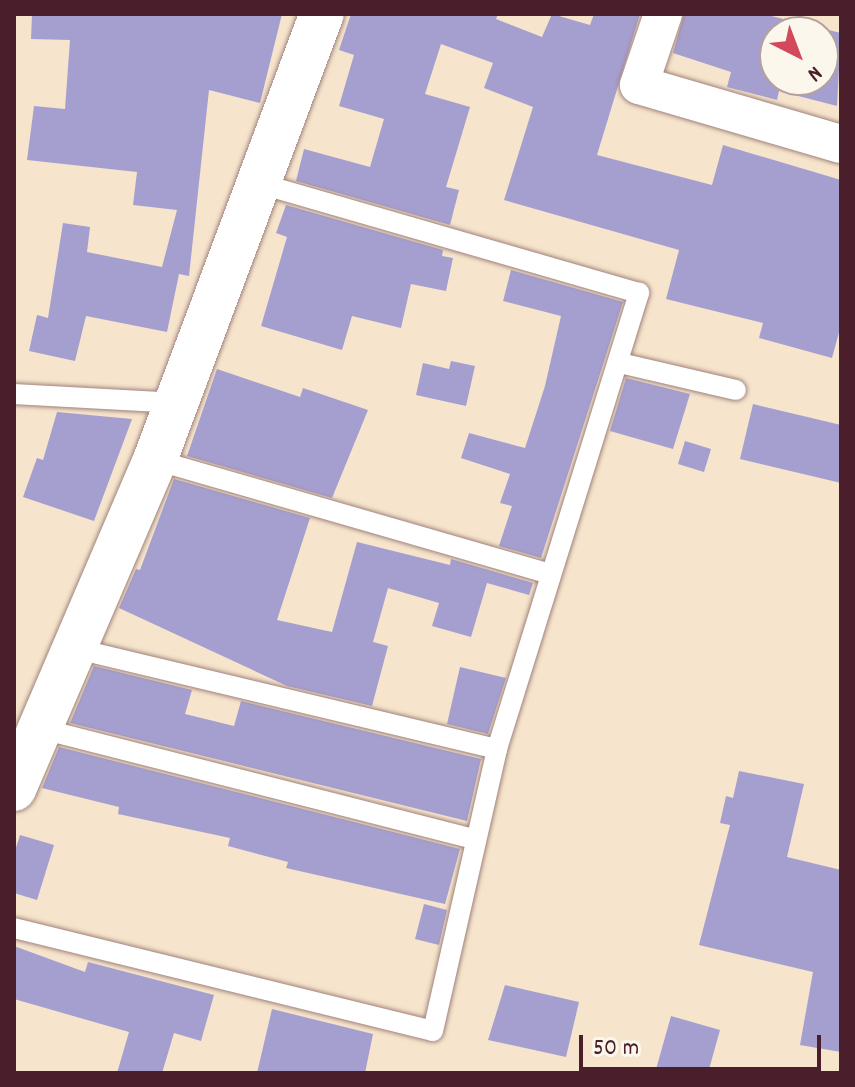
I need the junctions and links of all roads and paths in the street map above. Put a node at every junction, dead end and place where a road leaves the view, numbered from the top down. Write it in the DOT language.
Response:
graph roads {
  1 [pos="322,14"];
  2 [pos="663,14"];
  3 [pos="841,144"];
  4 [pos="255,182"];
  5 [pos="620,363"];
  6 [pos="736,390"];
  7 [pos="14,394"];
  8 [pos="178,403"];
  9 [pos="155,460"];
  10 [pos="549,574"];
  11 [pos="77,649"];
  12 [pos="42,729"];
  13 [pos="497,749"];
  14 [pos="14,789"];
  15 [pos="474,839"];
  16 [pos="14,928"];
  1 -- 4 [label="street"];
  2 -- 3 [label="street"];
  4 -- 5 [label="lane"];
  4 -- 8 [label="street"];
  5 -- 6 [label="lane"];
  5 -- 10 [label="lane"];
  7 -- 8 [label="lane"];
  8 -- 9 [label="street"];
  9 -- 10 [label="lane"];
  9 -- 11 [label="street"];
  10 -- 13 [label="lane"];
  11 -- 12 [label="street"];
  11 -- 13 [label="lane"];
  12 -- 14 [label="street"];
  12 -- 15 [label="lane"];
  13 -- 15 [label="lane"];
  15 -- 16 [label="lane"];
}
